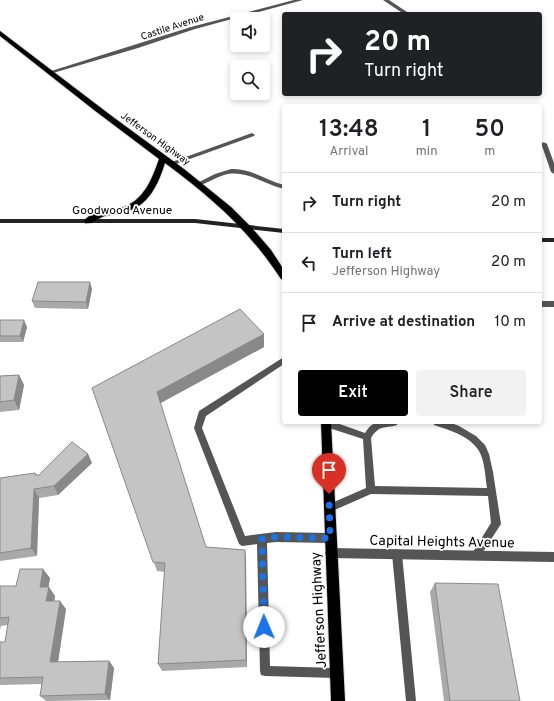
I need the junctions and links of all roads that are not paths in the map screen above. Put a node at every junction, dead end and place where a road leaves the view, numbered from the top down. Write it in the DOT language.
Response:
graph roads {
  1 [pos="300,0"];
  2 [pos="386,0"];
  3 [pos="403,12"];
  4 [pos="0,33"];
  5 [pos="51,72"];
  6 [pos="252,135"];
  7 [pos="542,144"];
  8 [pos="163,158"];
  9 [pos="171,164"];
  10 [pos="554,172"];
  11 [pos="198,184"];
  12 [pos="282,186"];
  13 [pos="0,221"];
  14 [pos="88,221"];
  15 [pos="244,226"];
  16 [pos="282,231"];
  17 [pos="542,240"];
  18 [pos="554,240"];
  19 [pos="282,274"];
  20 [pos="542,304"];
  21 [pos="554,304"];
  22 [pos="282,361"];
  23 [pos="326,424"];
  24 [pos="329,424"];
  25 [pos="379,424"];
  26 [pos="445,424"];
  27 [pos="367,437"];
  28 [pos="371,490"];
  29 [pos="491,492"];
  30 [pos="330,508"];
  31 [pos="330,538"];
  32 [pos="262,539"];
  33 [pos="330,553"];
  34 [pos="397,554"];
  35 [pos="476,555"];
  36 [pos="554,557"];
  37 [pos="336,673"];
  38 [pos="338,701"];
  39 [pos="411,701"];
  1 -- 5 [label="street, Castile Avenue"];
  2 -- 3 [label="street"];
  4 -- 5 [label="main road, Jefferson Highway"];
  5 -- 8 [label="main road, Jefferson Highway"];
  6 -- 9 [label="street"];
  7 -- 10 [label="street"];
  8 -- 9 [label="main road, Jefferson Highway"];
  8 -- 14 [label="main road"];
  9 -- 11 [label="main road, Jefferson Highway"];
  11 -- 12 [label="street"];
  11 -- 15 [label="main road, Jefferson Highway"];
  13 -- 14 [label="street, Goodwood Avenue"];
  14 -- 15 [label="street, Goodwood Avenue"];
  15 -- 16 [label="street, Goodwood Avenue"];
  15 -- 19 [label="main road, Jefferson Highway"];
  17 -- 18 [label="street"];
  20 -- 21 [label="street"];
  22 -- 32 [label="street"];
  23 -- 30 [label="main road, Jefferson Highway"];
  24 -- 27 [label="street"];
  25 -- 27 [label="street"];
  26 -- 29 [label="street"];
  27 -- 28 [label="street"];
  28 -- 29 [label="street"];
  28 -- 30 [label="street"];
  29 -- 35 [label="street"];
  30 -- 31 [label="main road, Jefferson Highway"];
  31 -- 32 [label="street"];
  31 -- 33 [label="main road, Jefferson Highway"];
  32 -- 37 [label="street"];
  33 -- 34 [label="street, Capital Heights Avenue"];
  33 -- 37 [label="main road, Jefferson Highway"];
  34 -- 35 [label="street, Capital Heights Avenue"];
  34 -- 39 [label="street"];
  35 -- 36 [label="street, Capital Heights Avenue"];
  37 -- 38 [label="main road, Jefferson Highway"];
}
